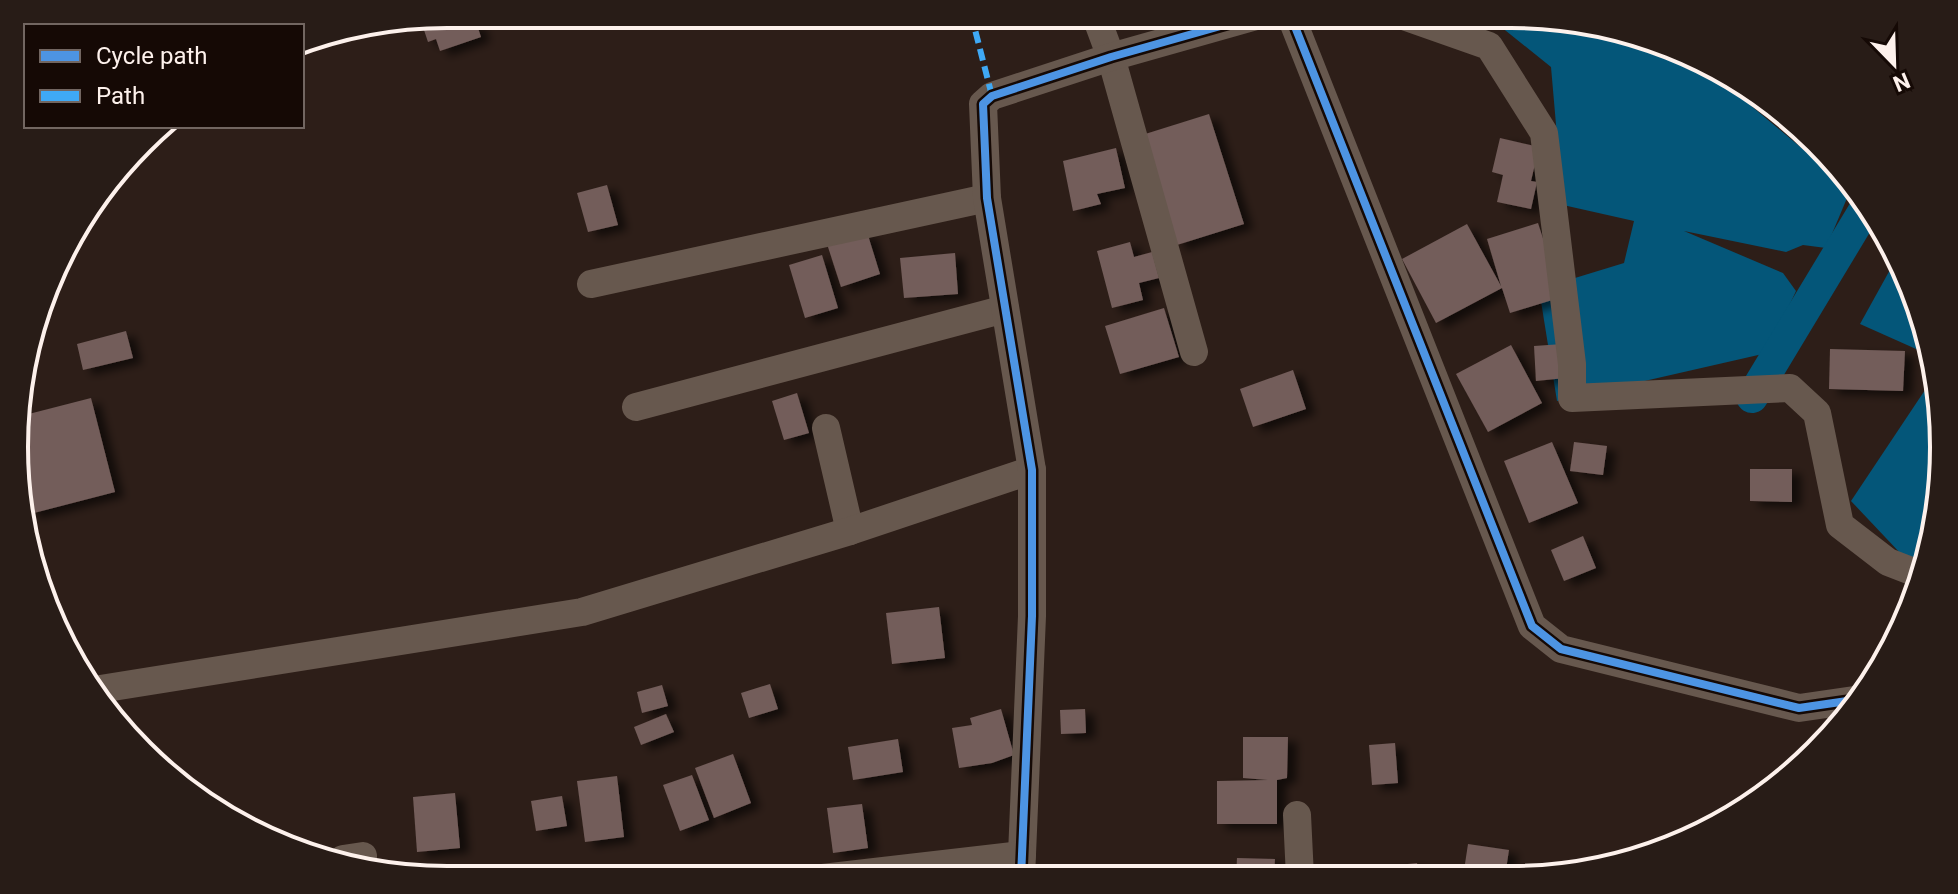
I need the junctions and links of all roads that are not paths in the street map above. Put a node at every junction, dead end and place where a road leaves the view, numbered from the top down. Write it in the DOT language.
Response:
graph roads {
  1 [pos="1100,28"];
  2 [pos="1214,28"];
  3 [pos="1296,28"];
  4 [pos="1438,28"];
  5 [pos="1111,57"];
  6 [pos="987,198"];
  7 [pos="591,284"];
  8 [pos="1005,309"];
  9 [pos="1194,352"];
  10 [pos="636,407"];
  11 [pos="826,428"];
  12 [pos="1032,470"];
  13 [pos="850,531"];
  14 [pos="1911,571"];
  15 [pos="105,688"];
  16 [pos="1843,702"];
  17 [pos="1297,815"];
  18 [pos="1021,866"];
  19 [pos="1299,866"];
  1 -- 5 [label="street"];
  2 -- 5 [label="street"];
  3 -- 16 [label="street"];
  4 -- 14 [label="street"];
  5 -- 6 [label="street"];
  5 -- 9 [label="street"];
  6 -- 7 [label="street"];
  6 -- 8 [label="street"];
  8 -- 10 [label="street"];
  8 -- 12 [label="street"];
  11 -- 13 [label="street"];
  12 -- 13 [label="street"];
  12 -- 18 [label="street"];
  13 -- 15 [label="street"];
  17 -- 19 [label="street"];
}
